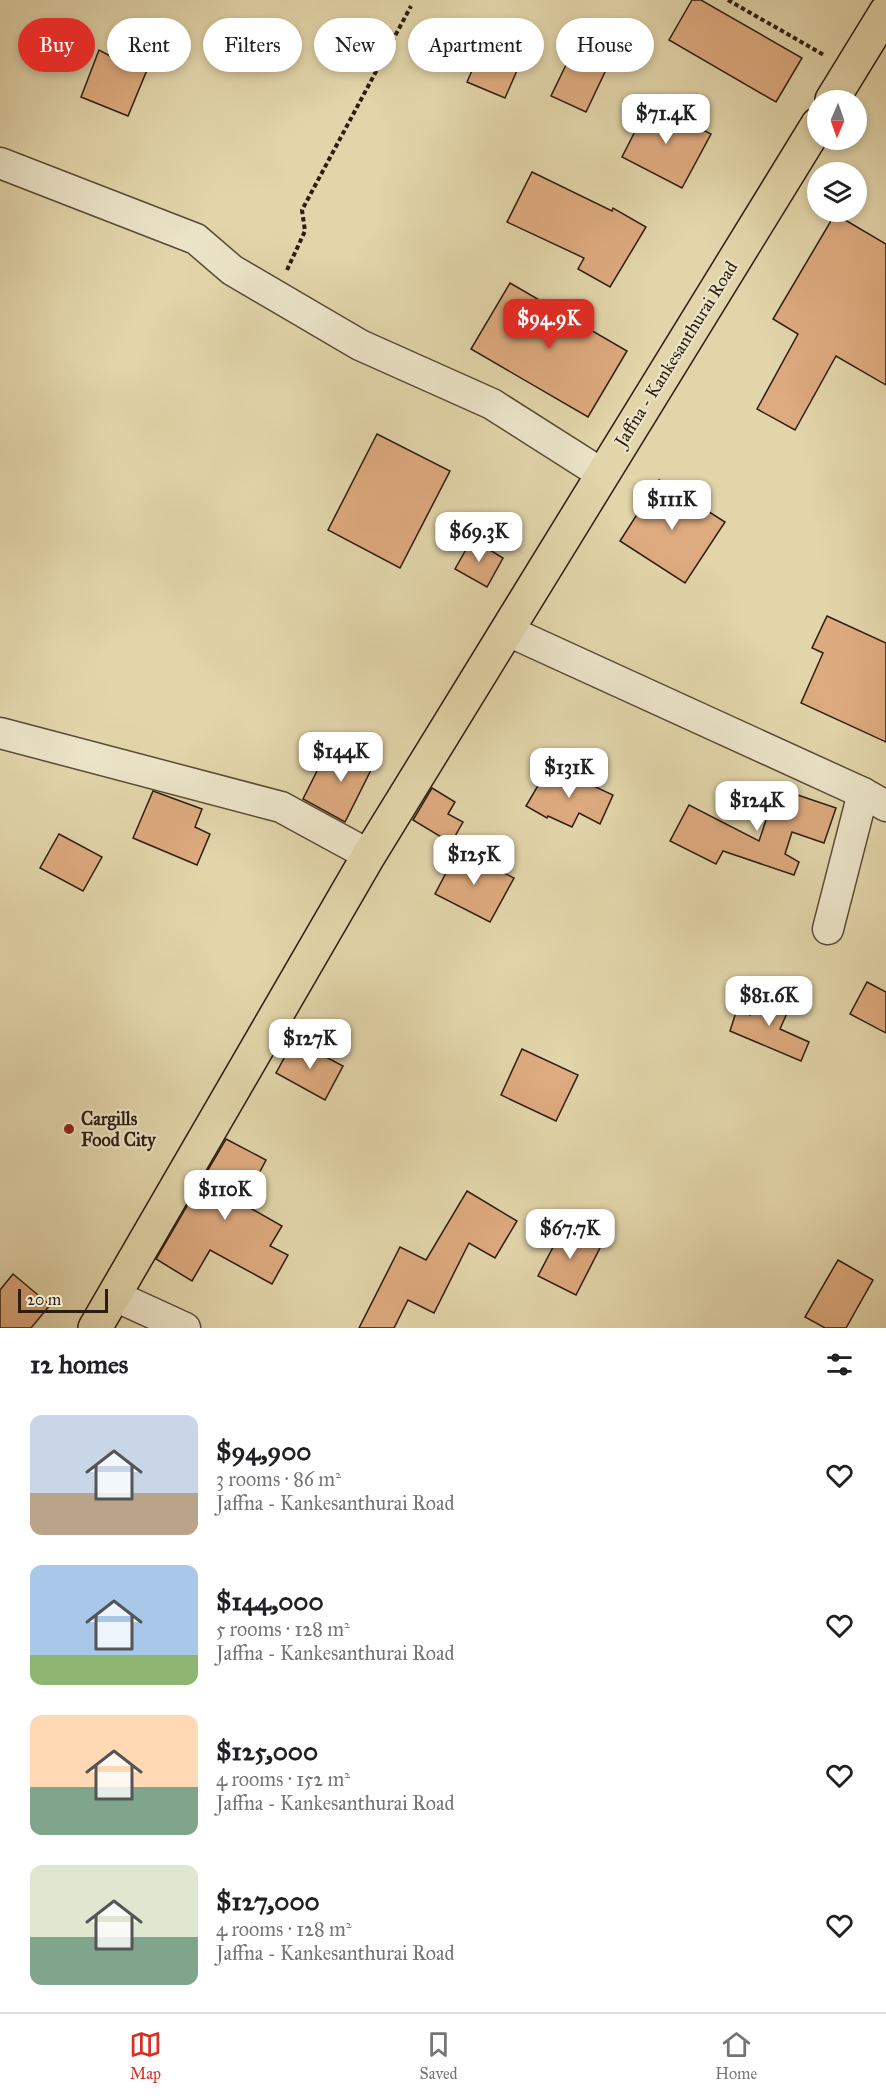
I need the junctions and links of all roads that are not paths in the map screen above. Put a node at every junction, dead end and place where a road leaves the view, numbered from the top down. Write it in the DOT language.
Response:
graph roads {
  1 [pos="886,12"];
  2 [pos="838,90"];
  3 [pos="807,142"];
  4 [pos="0,163"];
  5 [pos="602,474"];
  6 [pos="506,630"];
  7 [pos="0,733"];
  8 [pos="875,800"];
  9 [pos="369,855"];
  10 [pos="828,929"];
  11 [pos="113,1295"];
  12 [pos="96,1328"];
  13 [pos="185,1328"];
  1 -- 2 [label="main road"];
  3 -- 5 [label="main road, Jaffna - Kankesanthurai Road"];
  4 -- 5 [label="street"];
  5 -- 6 [label="main road, Jaffna - Kankesanthurai Road"];
  6 -- 8 [label="street"];
  6 -- 9 [label="main road, Jaffna - Kankesanthurai Road"];
  7 -- 9 [label="street"];
  8 -- 10 [label="street"];
  9 -- 11 [label="main road, Jaffna - Kankesanthurai Road"];
  11 -- 12 [label="main road, Jaffna - Kankesanthurai Road"];
  11 -- 13 [label="street"];
}
